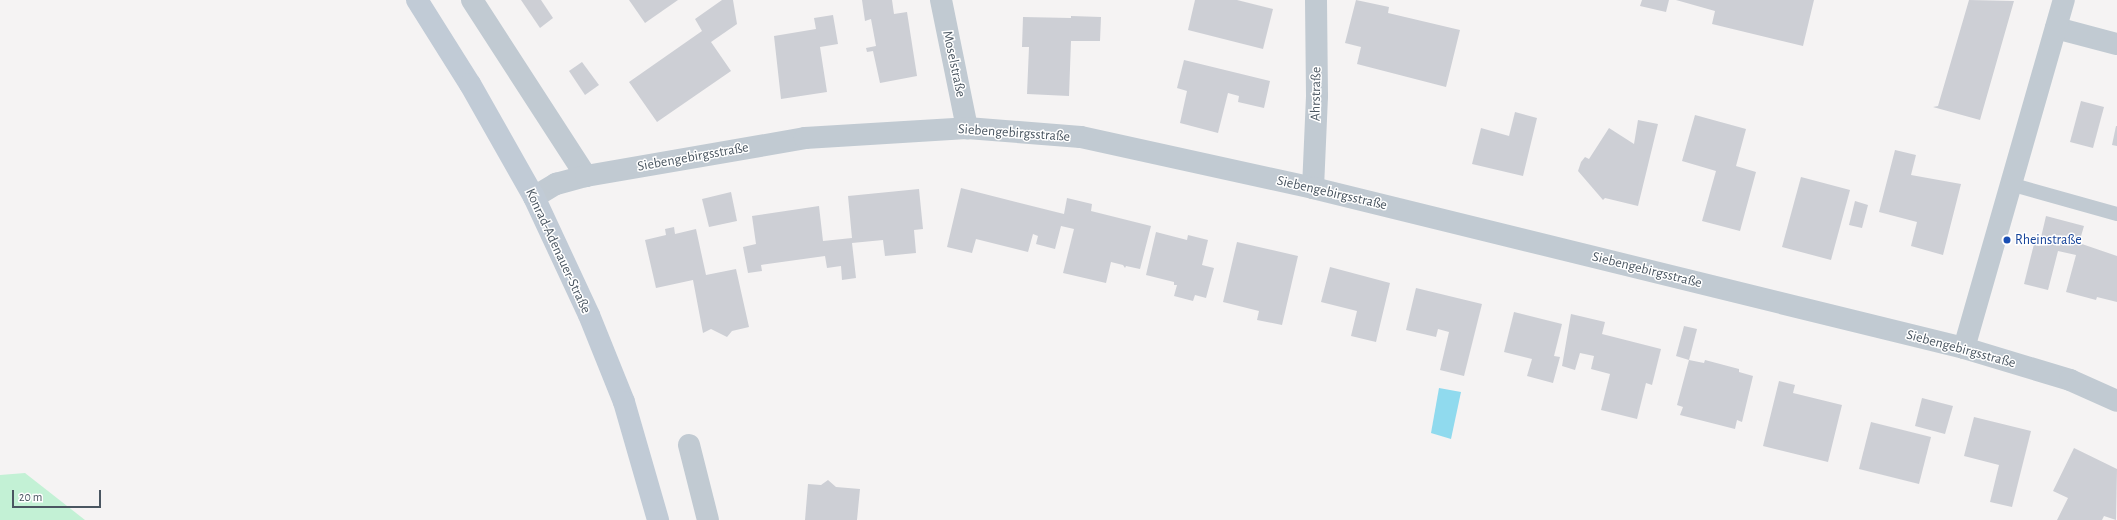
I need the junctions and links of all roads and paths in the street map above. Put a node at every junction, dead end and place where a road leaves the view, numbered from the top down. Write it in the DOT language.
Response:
graph roads {
  1 [pos="417,0"];
  2 [pos="472,0"];
  3 [pos="941,0"];
  4 [pos="1316,0"];
  5 [pos="2064,0"];
  6 [pos="2056,28"];
  7 [pos="2117,44"];
  8 [pos="967,128"];
  9 [pos="586,176"];
  10 [pos="2010,184"];
  11 [pos="1313,188"];
  12 [pos="534,197"];
  13 [pos="2117,214"];
  14 [pos="1964,348"];
  15 [pos="2117,401"];
  16 [pos="689,445"];
  17 [pos="658,520"];
  18 [pos="708,520"];
  1 -- 12 [label="street, Konrad-Adenauer-Straße"];
  2 -- 9 [label="street"];
  3 -- 8 [label="street, Moselstraße"];
  4 -- 11 [label="street, Ahrstraße"];
  5 -- 6 [label="street"];
  6 -- 7 [label="street"];
  6 -- 10 [label="street"];
  8 -- 9 [label="street, Siebengebirgsstraße"];
  8 -- 11 [label="street, Siebengebirgsstraße"];
  9 -- 12 [label="street, Siebengebirgsstraße"];
  10 -- 13 [label="lane"];
  10 -- 14 [label="street"];
  11 -- 14 [label="street, Siebengebirgsstraße"];
  12 -- 17 [label="street, Konrad-Adenauer-Straße"];
  14 -- 15 [label="street, Siebengebirgsstraße"];
  16 -- 18 [label="street"];
}
